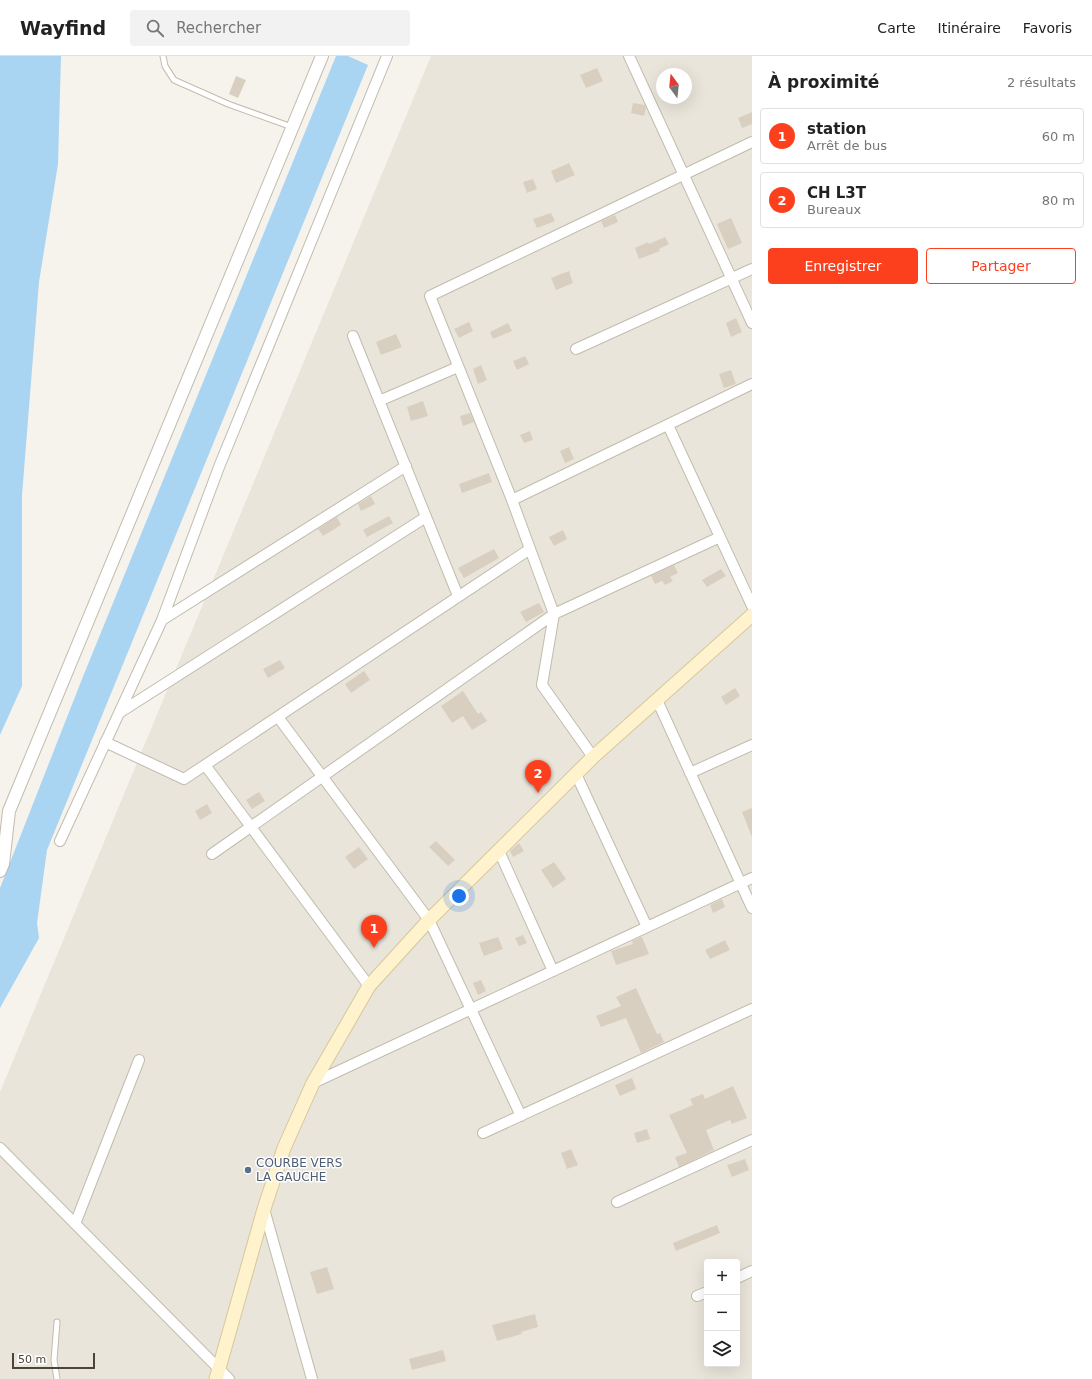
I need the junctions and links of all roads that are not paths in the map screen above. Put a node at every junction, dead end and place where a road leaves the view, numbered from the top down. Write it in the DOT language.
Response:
graph roads {
  1 [pos="163,56"];
  2 [pos="322,56"];
  3 [pos="387,56"];
  4 [pos="629,56"];
  5 [pos="292,128"];
  6 [pos="752,142"];
  7 [pos="684,175"];
  8 [pos="752,270"];
  9 [pos="732,279"];
  10 [pos="752,323"];
  11 [pos="353,336"];
  12 [pos="576,349"];
  13 [pos="458,367"];
  14 [pos="752,384"];
  15 [pos="379,401"];
  16 [pos="668,425"];
  17 [pos="406,466"];
  18 [pos="512,500"];
  19 [pos="426,517"];
  20 [pos="720,537"];
  21 [pos="530,549"];
  22 [pos="458,596"];
  23 [pos="752,606"];
  24 [pos="554,614"];
  25 [pos="752,615"];
  26 [pos="162,620"];
  27 [pos="657,700"];
  28 [pos="119,714"];
  29 [pos="278,717"];
  30 [pos="105,742"];
  31 [pos="752,745"];
  32 [pos="593,758"];
  33 [pos="205,765"];
  34 [pos="690,773"];
  35 [pos="576,774"];
  36 [pos="323,776"];
  37 [pos="251,827"];
  38 [pos="60,841"];
  39 [pos="499,850"];
  40 [pos="212,854"];
  41 [pos="0,871"];
  42 [pos="752,878"];
  43 [pos="741,884"];
  44 [pos="752,908"];
  45 [pos="429,920"];
  46 [pos="647,927"];
  47 [pos="553,971"];
  48 [pos="369,986"];
  49 [pos="472,1009"];
  50 [pos="752,1009"];
  51 [pos="139,1060"];
  52 [pos="314,1083"];
  53 [pos="521,1116"];
  54 [pos="484,1133"];
  55 [pos="752,1140"];
  56 [pos="0,1148"];
  57 [pos="617,1202"];
  58 [pos="264,1209"];
  59 [pos="75,1224"];
  60 [pos="752,1271"];
  61 [pos="740,1277"];
  62 [pos="704,1293"];
  63 [pos="697,1296"];
  64 [pos="57,1322"];
  65 [pos="221,1376"];
  66 [pos="58,1379"];
  67 [pos="312,1379"];
  1 -- 5 [label="lane"];
  2 -- 5 [label="street"];
  3 -- 26 [label="street"];
  4 -- 7 [label="street"];
  5 -- 41 [label="street"];
  6 -- 7 [label="street"];
  7 -- 9 [label="street"];
  7 -- 13 [label="street"];
  8 -- 9 [label="street"];
  9 -- 10 [label="street"];
  9 -- 12 [label="street"];
  11 -- 15 [label="street"];
  13 -- 15 [label="street"];
  13 -- 18 [label="street"];
  14 -- 16 [label="street"];
  15 -- 17 [label="street"];
  16 -- 18 [label="street"];
  16 -- 20 [label="street"];
  17 -- 19 [label="street"];
  17 -- 26 [label="street"];
  18 -- 21 [label="street"];
  19 -- 22 [label="street"];
  19 -- 28 [label="street"];
  20 -- 23 [label="street"];
  20 -- 24 [label="street"];
  21 -- 22 [label="street"];
  21 -- 24 [label="street"];
  22 -- 29 [label="street"];
  24 -- 32 [label="street"];
  24 -- 36 [label="street"];
  25 -- 27 [label="main road"];
  26 -- 28 [label="street"];
  27 -- 32 [label="main road"];
  27 -- 34 [label="street"];
  28 -- 30 [label="street"];
  29 -- 33 [label="street"];
  29 -- 36 [label="street"];
  30 -- 33 [label="street"];
  30 -- 38 [label="street"];
  31 -- 34 [label="street"];
  32 -- 35 [label="main road"];
  33 -- 37 [label="street"];
  34 -- 43 [label="street"];
  35 -- 39 [label="main road"];
  35 -- 46 [label="street"];
  36 -- 37 [label="street"];
  36 -- 45 [label="street"];
  37 -- 40 [label="street"];
  37 -- 48 [label="street"];
  39 -- 45 [label="main road"];
  39 -- 47 [label="street"];
  42 -- 43 [label="street"];
  43 -- 44 [label="street"];
  43 -- 46 [label="street"];
  45 -- 48 [label="main road"];
  45 -- 49 [label="street"];
  46 -- 47 [label="street"];
  47 -- 49 [label="street"];
  48 -- 52 [label="main road"];
  49 -- 52 [label="street"];
  49 -- 53 [label="street"];
  50 -- 53 [label="street"];
  51 -- 59 [label="street"];
  52 -- 58 [label="main road"];
  53 -- 54 [label="street"];
  55 -- 57 [label="street"];
  56 -- 59 [label="street"];
  58 -- 65 [label="main road"];
  58 -- 67 [label="street"];
  59 -- 65 [label="street"];
  60 -- 61 [label="street"];
  62 -- 63 [label="street"];
  64 -- 66 [label="lane"];
}
